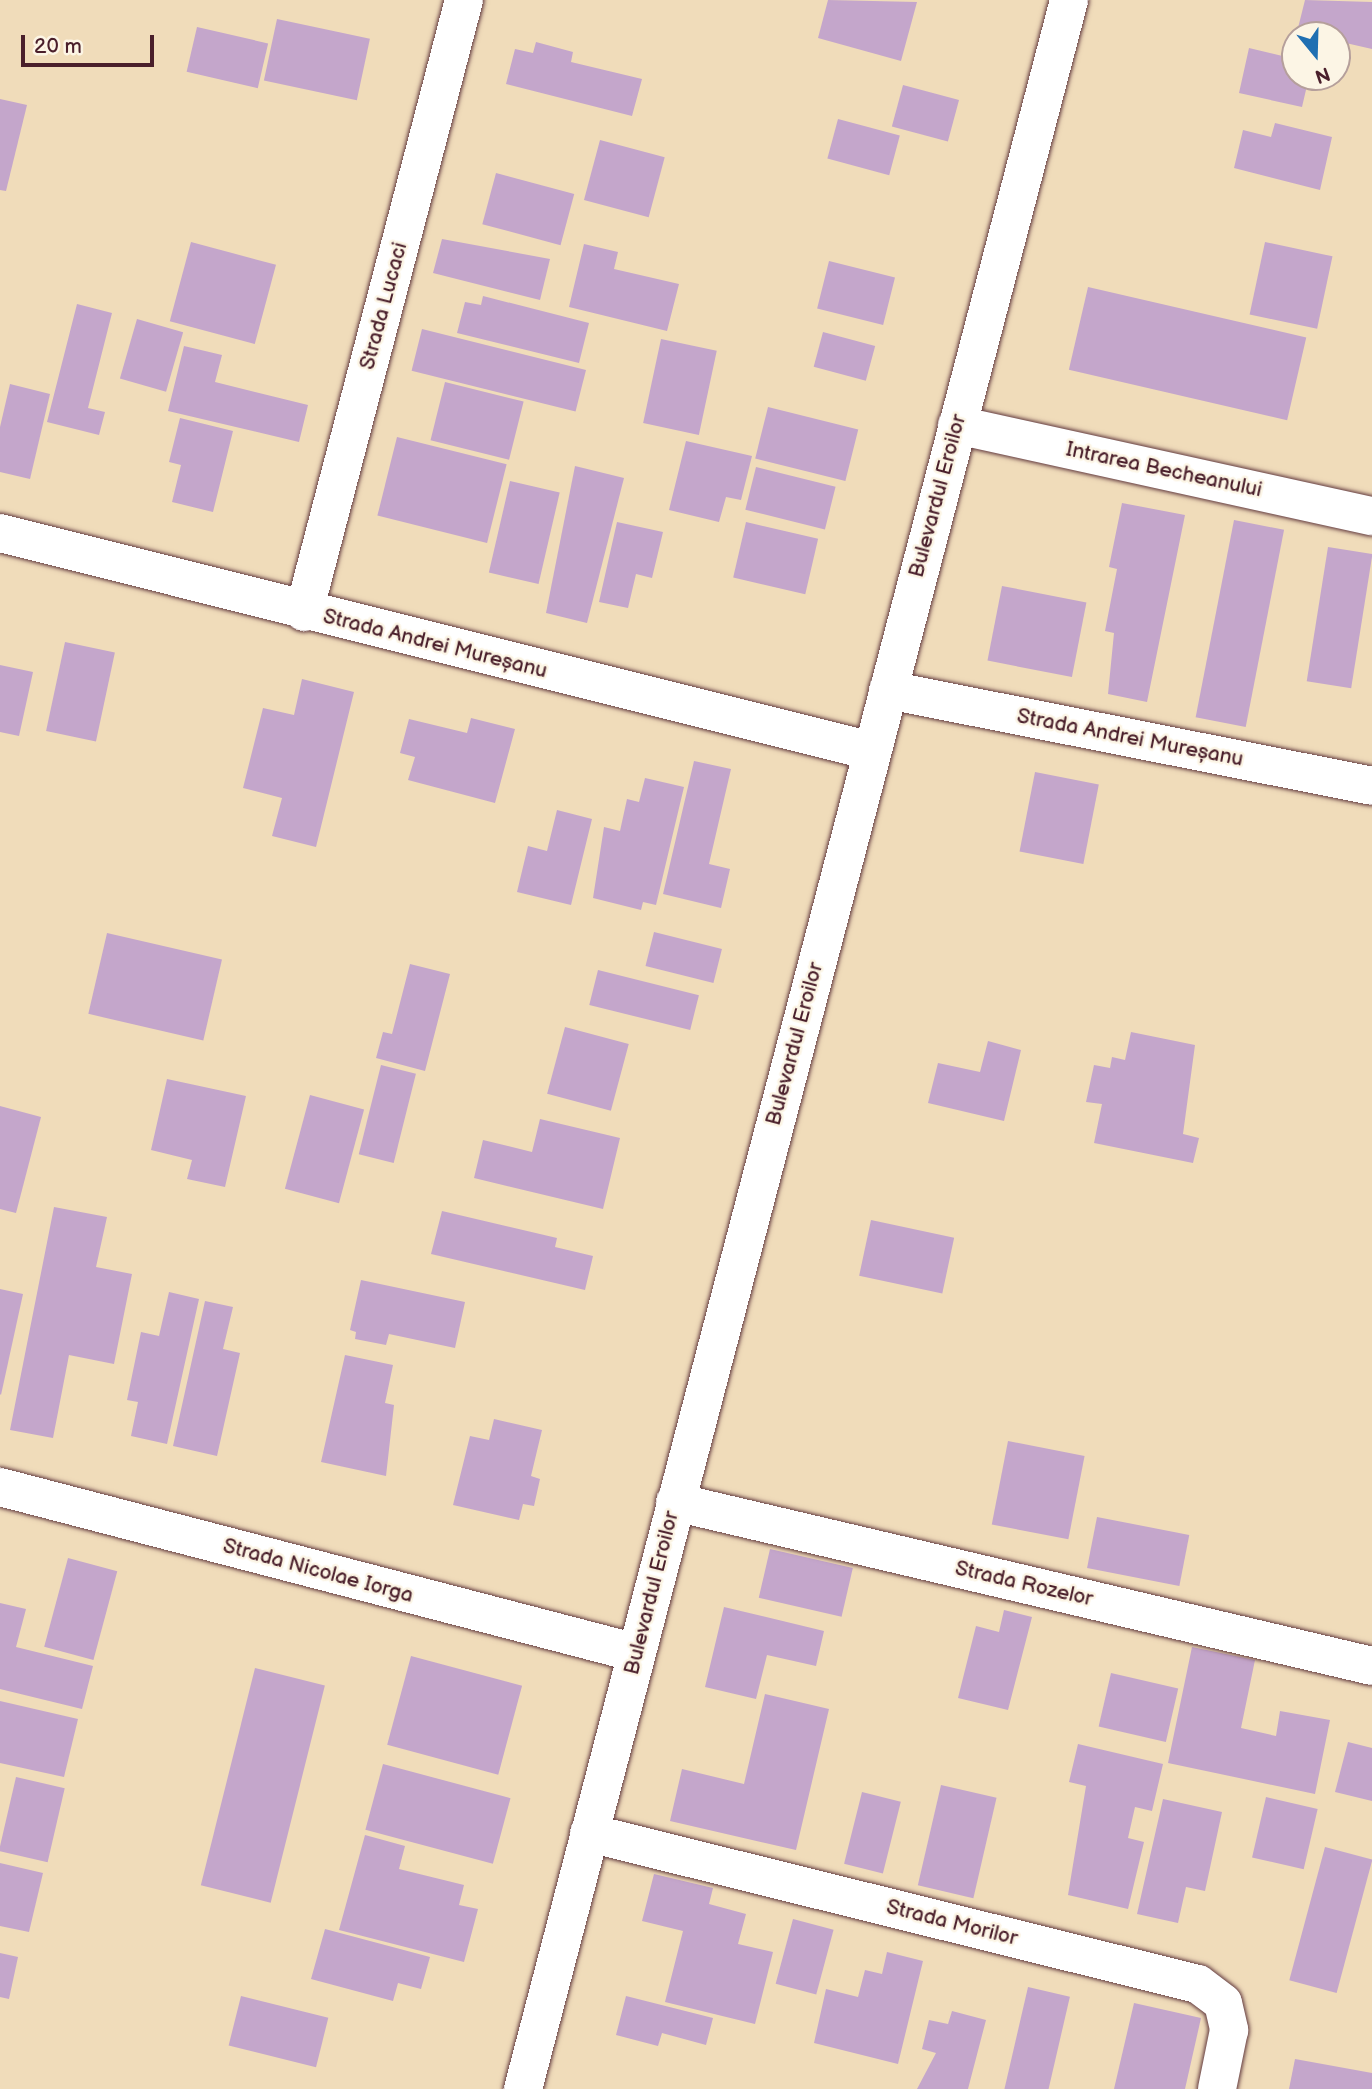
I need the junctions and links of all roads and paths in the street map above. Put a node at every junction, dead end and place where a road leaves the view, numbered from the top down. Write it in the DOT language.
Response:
graph roads {
  1 [pos="464,0"];
  2 [pos="1069,0"];
  3 [pos="957,425"];
  4 [pos="1372,516"];
  5 [pos="0,533"];
  6 [pos="304,612"];
  7 [pos="888,690"];
  8 [pos="871,751"];
  9 [pos="1372,786"];
  10 [pos="0,1488"];
  11 [pos="676,1502"];
  12 [pos="637,1653"];
  13 [pos="1372,1666"];
  14 [pos="589,1833"];
  15 [pos="523,2089"];
  16 [pos="1217,2089"];
  1 -- 6 [label="street, Strada Lucaci"];
  2 -- 3 [label="street, Bulevardul Eroilor"];
  3 -- 4 [label="street, Intrarea Becheanului"];
  3 -- 7 [label="street, Bulevardul Eroilor"];
  5 -- 6 [label="street, Strada Andrei Mureșanu"];
  6 -- 8 [label="street, Strada Andrei Mureșanu"];
  7 -- 8 [label="street, Bulevardul Eroilor"];
  7 -- 9 [label="street, Strada Andrei Mureșanu"];
  8 -- 11 [label="street, Bulevardul Eroilor"];
  10 -- 12 [label="street, Strada Nicolae Iorga"];
  11 -- 12 [label="street, Bulevardul Eroilor"];
  11 -- 13 [label="street, Strada Rozelor"];
  12 -- 14 [label="street, Bulevardul Eroilor"];
  14 -- 15 [label="street, Bulevardul Eroilor"];
  14 -- 16 [label="street, Strada Morilor"];
}
